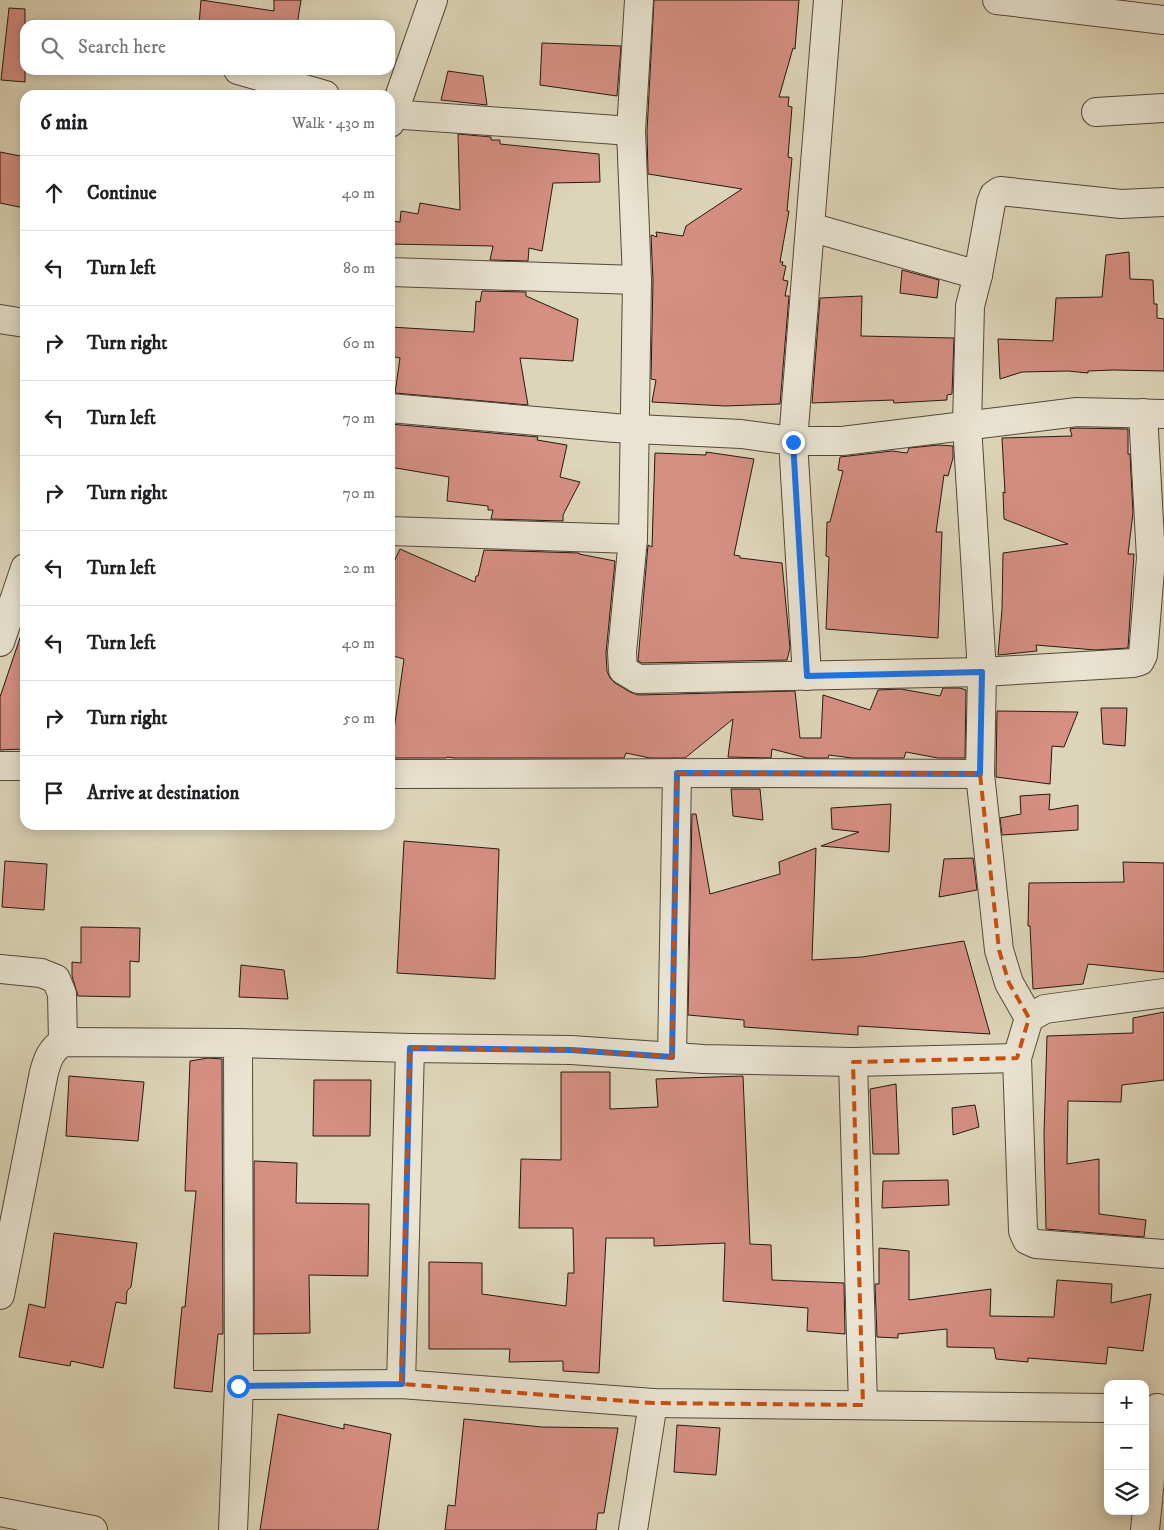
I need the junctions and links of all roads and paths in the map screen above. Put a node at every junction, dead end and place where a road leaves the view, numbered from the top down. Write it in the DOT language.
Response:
graph roads {
  1 [pos="433,0"];
  2 [pos="639,0"];
  3 [pos="828,0"];
  4 [pos="998,0"];
  5 [pos="1164,20"];
  6 [pos="255,75"];
  7 [pos="308,90"];
  8 [pos="395,106"];
  9 [pos="1164,108"];
  10 [pos="1096,112"];
  11 [pos="395,117"];
  12 [pos="631,131"];
  13 [pos="1164,202"];
  14 [pos="810,227"];
  15 [pos="395,272"];
  16 [pos="978,275"];
  17 [pos="637,280"];
  18 [pos="0,319"];
  19 [pos="20,322"];
  20 [pos="395,408"];
  21 [pos="1154,413"];
  22 [pos="967,425"];
  23 [pos="635,428"];
  24 [pos="793,442"];
  25 [pos="395,530"];
  26 [pos="633,539"];
  27 [pos="1157,559"];
  28 [pos="20,583"];
  29 [pos="0,642"];
  30 [pos="982,672"];
  31 [pos="807,676"];
  32 [pos="0,766"];
  33 [pos="20,766"];
  34 [pos="677,773"];
  35 [pos="395,774"];
  36 [pos="980,774"];
  37 [pos="0,969"];
  38 [pos="1164,993"];
  39 [pos="1029,1018"];
  40 [pos="63,1042"];
  41 [pos="238,1043"];
  42 [pos="410,1048"];
  43 [pos="672,1057"];
  44 [pos="1017,1058"];
  45 [pos="853,1062"];
  46 [pos="1164,1254"];
  47 [pos="0,1295"];
  48 [pos="402,1384"];
  49 [pos="238,1386"];
  50 [pos="653,1403"];
  51 [pos="863,1405"];
  52 [pos="1104,1408"];
  53 [pos="1155,1408"];
  54 [pos="0,1512"];
  55 [pos="93,1530"];
  56 [pos="233,1530"];
  57 [pos="633,1530"];
  58 [pos="1145,1530"];
  1 -- 8 [label="street"];
  2 -- 12 [label="street"];
  3 -- 14 [label="street"];
  4 -- 5 [label="street"];
  6 -- 7 [label="street"];
  9 -- 10 [label="street"];
  11 -- 12 [label="street"];
  12 -- 17 [label="street"];
  13 -- 16 [label="street"];
  14 -- 16 [label="street"];
  14 -- 24 [label="street"];
  15 -- 17 [label="street"];
  16 -- 22 [label="street"];
  17 -- 23 [label="street"];
  18 -- 19 [label="street"];
  20 -- 23 [label="street"];
  21 -- 22 [label="street"];
  21 -- 27 [label="street"];
  22 -- 24 [label="street"];
  22 -- 30 [label="street"];
  23 -- 24 [label="street"];
  23 -- 26 [label="street"];
  24 -- 31 [label="street"];
  25 -- 26 [label="street"];
  26 -- 31 [label="street"];
  27 -- 30 [label="street"];
  28 -- 29 [label="street"];
  30 -- 31 [label="street"];
  30 -- 36 [label="street"];
  32 -- 33 [label="street"];
  34 -- 35 [label="street"];
  34 -- 36 [label="street"];
  34 -- 43 [label="street"];
  36 -- 39 [label="street"];
  37 -- 40 [label="street"];
  38 -- 39 [label="street"];
  39 -- 44 [label="street"];
  40 -- 41 [label="street"];
  40 -- 47 [label="street"];
  41 -- 42 [label="street"];
  41 -- 49 [label="street"];
  42 -- 43 [label="street"];
  42 -- 48 [label="street"];
  43 -- 45 [label="street"];
  44 -- 45 [label="street"];
  44 -- 46 [label="street"];
  45 -- 51 [label="street"];
  48 -- 49 [label="street"];
  48 -- 50 [label="street"];
  49 -- 56 [label="street"];
  50 -- 51 [label="street"];
  50 -- 57 [label="street"];
  51 -- 52 [label="street"];
  53 -- 58 [label="street"];
  54 -- 55 [label="street"];
}
